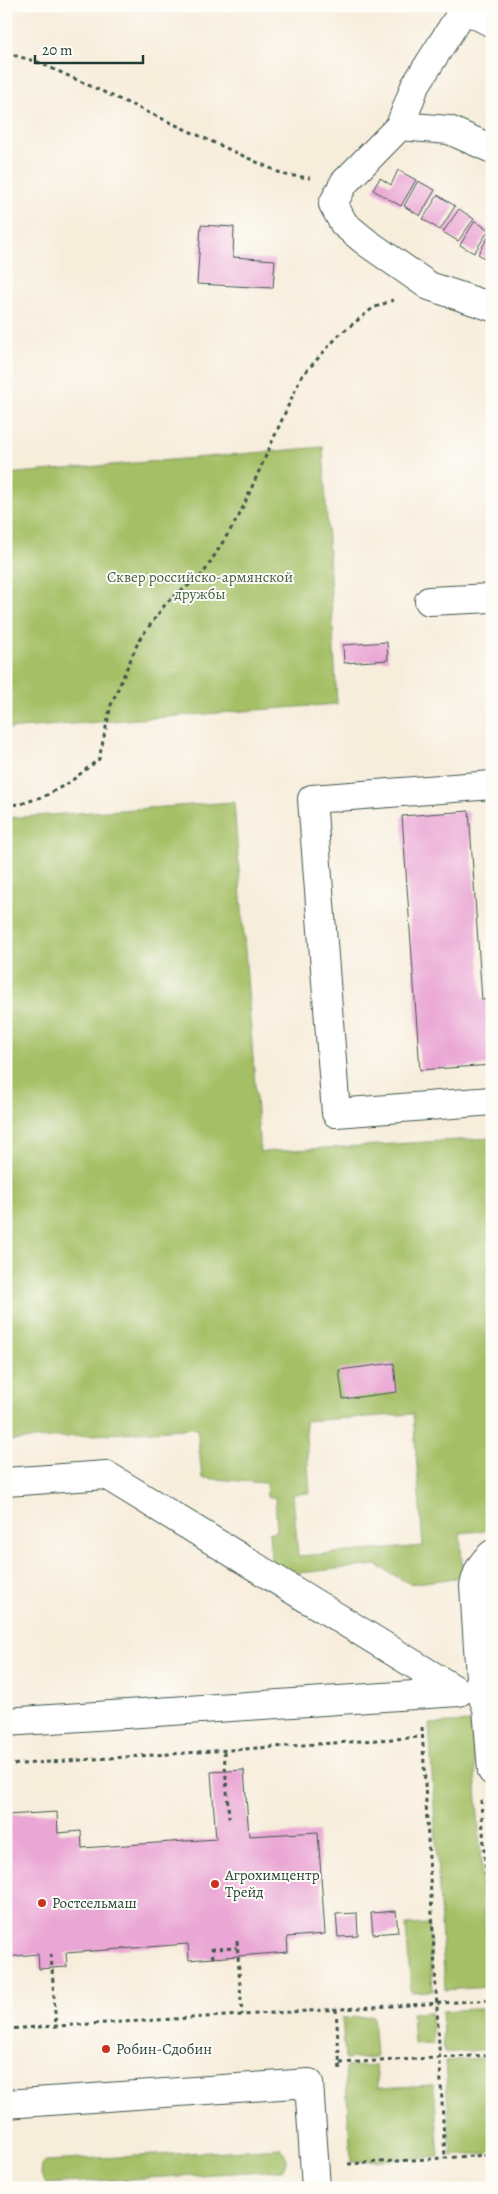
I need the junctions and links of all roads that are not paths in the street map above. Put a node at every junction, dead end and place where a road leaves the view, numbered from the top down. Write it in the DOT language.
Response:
graph roads {
  1 [pos="461,8"];
  2 [pos="492,23"];
  3 [pos="400,126"];
  4 [pos="492,149"];
  5 [pos="492,307"];
  6 [pos="492,598"];
  7 [pos="429,601"];
  8 [pos="492,785"];
  9 [pos="492,1102"];
  10 [pos="6,1482"];
  11 [pos="492,1554"];
  12 [pos="490,1708"];
  13 [pos="6,1722"];
  14 [pos="486,1782"];
  15 [pos="6,2104"];
  16 [pos="316,2188"];
  1 -- 2 [label="street"];
  1 -- 3 [label="street"];
  3 -- 4 [label="street"];
  3 -- 5 [label="street"];
  6 -- 7 [label="street"];
  8 -- 9 [label="street"];
  10 -- 13 [label="street"];
  11 -- 12 [label="street"];
  12 -- 14 [label="street"];
  15 -- 16 [label="street"];
}
